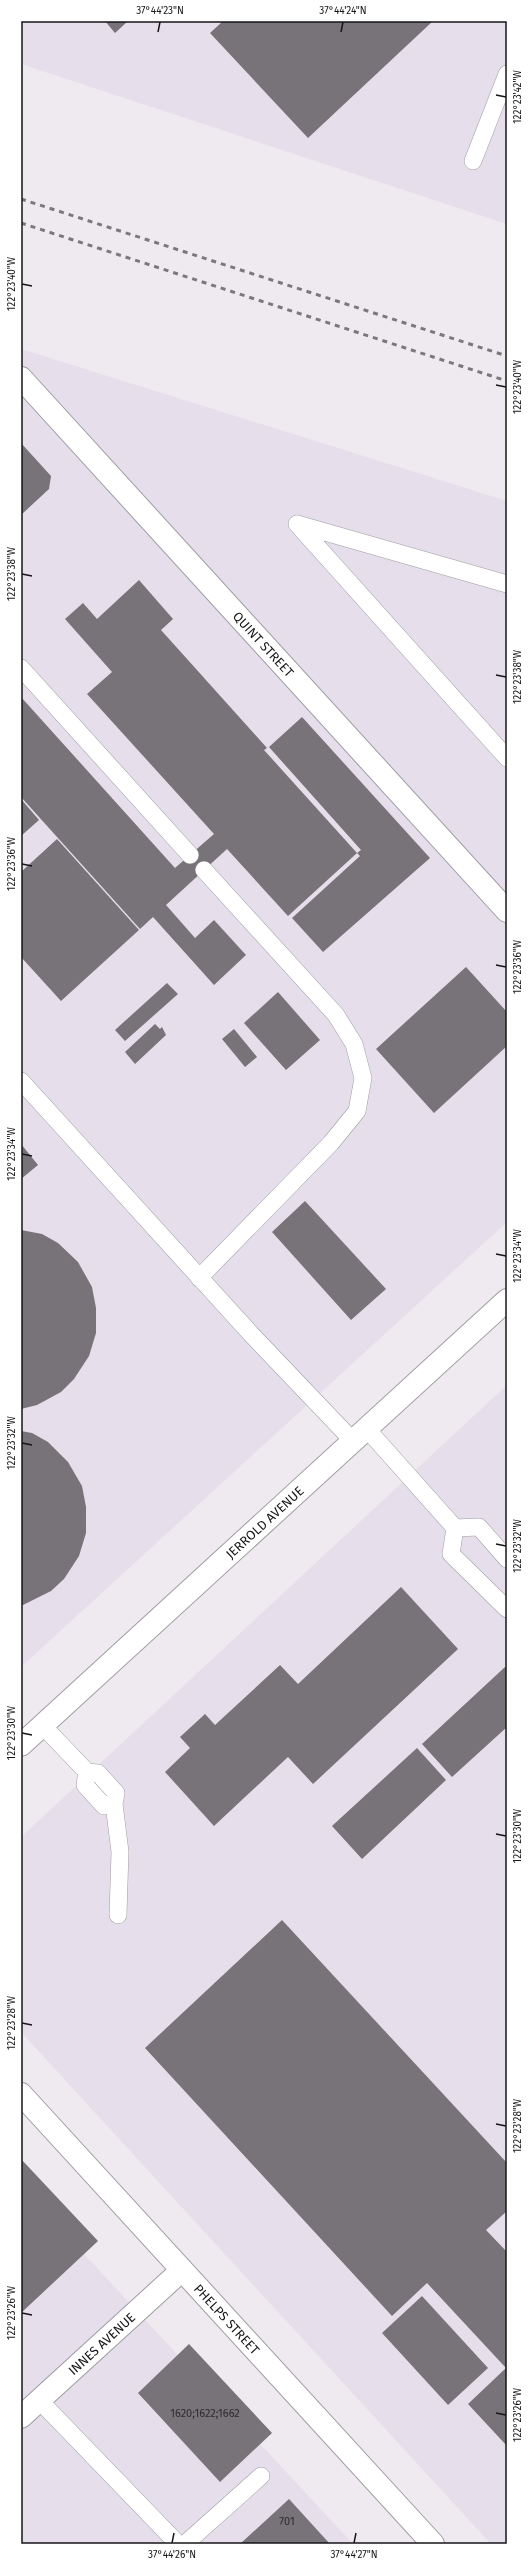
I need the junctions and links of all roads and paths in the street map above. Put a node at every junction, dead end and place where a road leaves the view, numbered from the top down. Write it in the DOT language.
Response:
graph roads {
  1 [pos="507,74"];
  2 [pos="473,161"];
  3 [pos="21,378"];
  4 [pos="507,584"];
  5 [pos="21,668"];
  6 [pos="507,758"];
  7 [pos="190,855"];
  8 [pos="204,870"];
  9 [pos="507,911"];
  10 [pos="21,1081"];
  11 [pos="199,1278"];
  12 [pos="507,1300"];
  13 [pos="360,1435"];
  14 [pos="455,1528"];
  15 [pos="507,1559"];
  16 [pos="507,1609"];
  17 [pos="43,1726"];
  18 [pos="21,1745"];
  19 [pos="118,1915"];
  20 [pos="21,2094"];
  21 [pos="182,2270"];
  22 [pos="39,2400"];
  23 [pos="21,2417"];
  24 [pos="261,2476"];
  25 [pos="178,2544"];
  26 [pos="185,2544"];
  27 [pos="433,2544"];
  1 -- 2 [label="lane"];
  3 -- 9 [label="street, QUINT STREET"];
  4 -- 6 [label="lane"];
  5 -- 7 [label="lane"];
  8 -- 11 [label="lane"];
  10 -- 11 [label="lane"];
  11 -- 13 [label="lane"];
  12 -- 13 [label="street, JERROLD AVENUE"];
  13 -- 14 [label="lane"];
  13 -- 17 [label="street, JERROLD AVENUE"];
  14 -- 15 [label="lane"];
  14 -- 16 [label="lane"];
  17 -- 18 [label="street, JERROLD AVENUE"];
  17 -- 19 [label="lane"];
  20 -- 21 [label="street, PHELPS STREET"];
  21 -- 22 [label="street, INNES AVENUE"];
  21 -- 27 [label="street, PHELPS STREET"];
  22 -- 23 [label="street, INNES AVENUE"];
  22 -- 25 [label="lane"];
  24 -- 26 [label="lane"];
}
